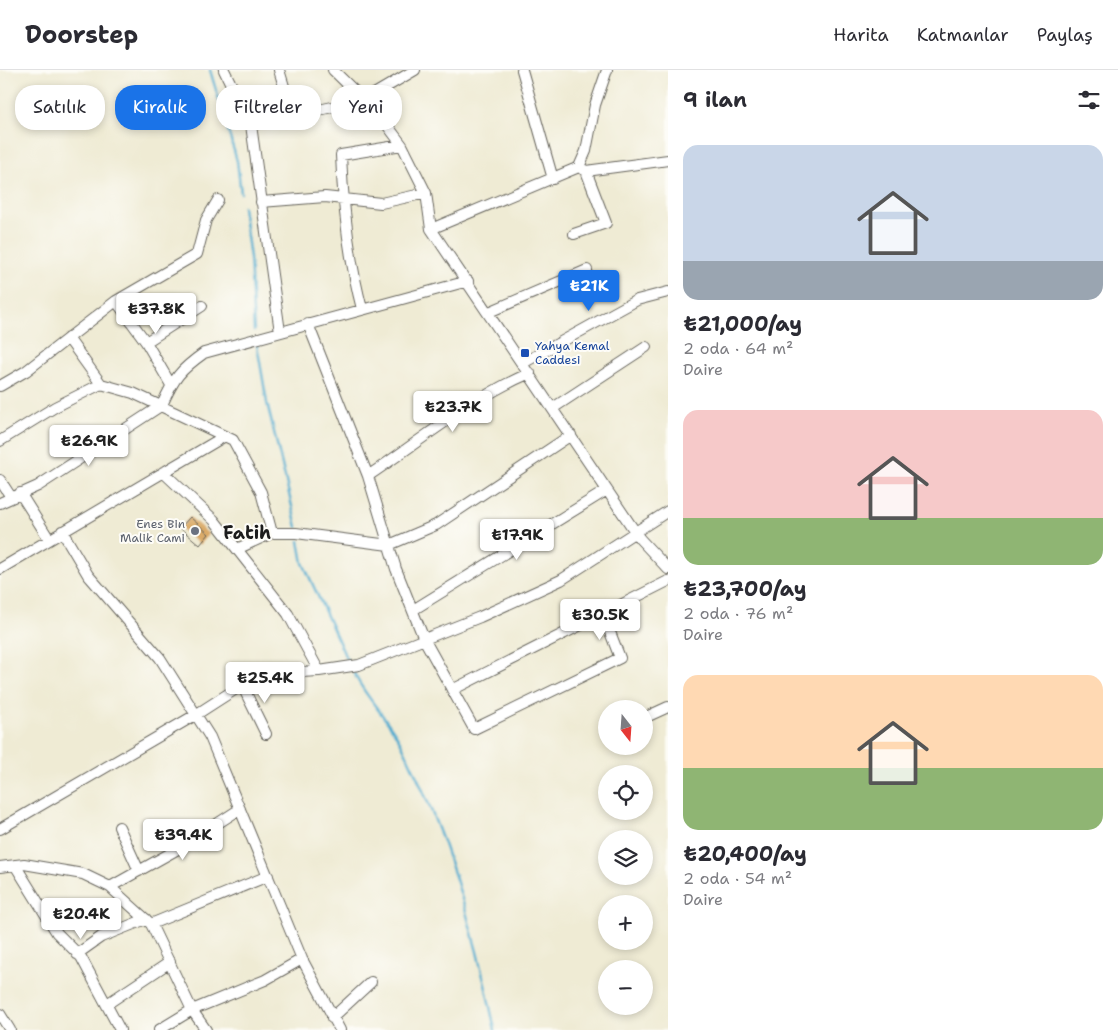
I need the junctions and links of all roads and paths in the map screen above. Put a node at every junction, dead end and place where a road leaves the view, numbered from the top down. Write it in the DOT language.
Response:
graph roads {
  1 [pos="224,70"];
  2 [pos="279,70"];
  3 [pos="333,70"];
  4 [pos="415,70"];
  5 [pos="522,70"];
  6 [pos="607,70"];
  7 [pos="231,85"];
  8 [pos="284,85"];
  9 [pos="348,85"];
  10 [pos="390,85"];
  11 [pos="252,130"];
  12 [pos="391,130"];
  13 [pos="402,145"];
  14 [pos="668,160"];
  15 [pos="582,169"];
  16 [pos="553,179"];
  17 [pos="426,193"];
  18 [pos="218,200"];
  19 [pos="343,200"];
  20 [pos="261,202"];
  21 [pos="431,229"];
  22 [pos="574,234"];
  23 [pos="587,270"];
  24 [pos="468,281"];
  25 [pos="668,292"];
  26 [pos="116,301"];
  27 [pos="202,306"];
  28 [pos="362,310"];
  29 [pos="489,312"];
  30 [pos="308,324"];
  31 [pos="280,332"];
  32 [pos="68,338"];
  33 [pos="146,342"];
  34 [pos="646,347"];
  35 [pos="523,363"];
  36 [pos="530,373"];
  37 [pos="101,384"];
  38 [pos="171,385"];
  39 [pos="0,386"];
  40 [pos="162,405"];
  41 [pos="553,408"];
  42 [pos="571,435"];
  43 [pos="225,436"];
  44 [pos="0,441"];
  45 [pos="163,472"];
  46 [pos="368,476"];
  47 [pos="0,480"];
  48 [pos="608,490"];
  49 [pos="15,495"];
  50 [pos="0,503"];
  51 [pos="668,511"];
  52 [pos="62,531"];
  53 [pos="636,532"];
  54 [pos="272,533"];
  55 [pos="49,539"];
  56 [pos="389,545"];
  57 [pos="237,549"];
  58 [pos="1,566"];
  59 [pos="668,569"];
  60 [pos="668,581"];
  61 [pos="413,610"];
  62 [pos="603,614"];
  63 [pos="424,639"];
  64 [pos="319,671"];
  65 [pos="242,685"];
  66 [pos="452,690"];
  67 [pos="668,707"];
  68 [pos="197,714"];
  69 [pos="653,714"];
  70 [pos="266,734"];
  71 [pos="240,809"];
  72 [pos="119,827"];
  73 [pos="0,829"];
  74 [pos="15,865"];
  75 [pos="0,867"];
  76 [pos="139,871"];
  77 [pos="268,876"];
  78 [pos="110,887"];
  79 [pos="149,921"];
  80 [pos="77,954"];
  81 [pos="302,959"];
  82 [pos="170,962"];
  83 [pos="371,982"];
  84 [pos="107,1004"];
  85 [pos="192,1010"];
  86 [pos="0,1014"];
  87 [pos="332,1018"];
  88 [pos="10,1030"];
  89 [pos="120,1030"];
  90 [pos="160,1030"];
  91 [pos="206,1030"];
  92 [pos="340,1030"];
  1 -- 7 [label="street"];
  2 -- 8 [label="street"];
  3 -- 9 [label="street"];
  4 -- 10 [label="street"];
  5 -- 16 [label="street"];
  6 -- 15 [label="street"];
  11 -- 20 [label="street"];
  12 -- 13 [label="street"];
  13 -- 17 [label="street"];
  13 -- 19 [label="street"];
  14 -- 15 [label="street"];
  15 -- 16 [label="street"];
  15 -- 22 [label="street"];
  16 -- 21 [label="street"];
  17 -- 19 [label="street"];
  17 -- 21 [label="street"];
  18 -- 26 [label="street"];
  19 -- 20 [label="street"];
  19 -- 28 [label="street"];
  20 -- 31 [label="street"];
  21 -- 24 [label="street"];
  23 -- 29 [label="street"];
  24 -- 28 [label="street"];
  24 -- 29 [label="street"];
  25 -- 35 [label="street"];
  26 -- 32 [label="street"];
  26 -- 33 [label="street"];
  27 -- 33 [label="street"];
  28 -- 30 [label="street"];
  29 -- 35 [label="street"];
  30 -- 31 [label="street"];
  30 -- 46 [label="street"];
  31 -- 38 [label="street"];
  32 -- 37 [label="street"];
  32 -- 39 [label="street"];
  33 -- 38 [label="street"];
  34 -- 41 [label="street"];
  35 -- 36 [label="street"];
  36 -- 41 [label="street"];
  36 -- 46 [label="street"];
  37 -- 40 [label="street"];
  37 -- 44 [label="street"];
  38 -- 40 [label="street"];
  40 -- 43 [label="street"];
  40 -- 49 [label="street"];
  41 -- 42 [label="street"];
  42 -- 48 [label="street"];
  42 -- 56 [label="street"];
  43 -- 45 [label="street"];
  43 -- 54 [label="street"];
  45 -- 52 [label="street"];
  45 -- 57 [label="street"];
  46 -- 56 [label="street"];
  47 -- 49 [label="street"];
  48 -- 53 [label="street"];
  48 -- 61 [label="street"];
  49 -- 50 [label="street"];
  49 -- 55 [label="street"];
  51 -- 53 [label="street"];
  52 -- 55 [label="street"];
  52 -- 68 [label="street"];
  53 -- 59 [label="street"];
  53 -- 63 [label="street"];
  54 -- 56 [label="street"];
  54 -- 57 [label="street"];
  55 -- 58 [label="street"];
  56 -- 61 [label="street"];
  57 -- 64 [label="street"];
  60 -- 62 [label="street"];
  61 -- 63 [label="street"];
  62 -- 66 [label="street"];
  62 -- 66 [label="street"];
  63 -- 64 [label="street"];
  63 -- 66 [label="street"];
  64 -- 65 [label="street"];
  65 -- 68 [label="street"];
  65 -- 70 [label="street"];
  67 -- 69 [label="street"];
  68 -- 71 [label="street"];
  68 -- 73 [label="street"];
  71 -- 76 [label="street"];
  71 -- 77 [label="street"];
  72 -- 76 [label="street"];
  74 -- 75 [label="street"];
  74 -- 78 [label="street"];
  74 -- 80 [label="street"];
  76 -- 78 [label="street"];
  77 -- 79 [label="street"];
  77 -- 81 [label="street"];
  78 -- 79 [label="street"];
  79 -- 80 [label="street"];
  79 -- 82 [label="street"];
  80 -- 84 [label="street"];
  81 -- 85 [label="street"];
  81 -- 87 [label="street"];
  82 -- 84 [label="street"];
  82 -- 85 [label="street"];
  83 -- 87 [label="street"];
  84 -- 89 [label="street"];
  85 -- 90 [label="street"];
  85 -- 91 [label="street"];
  86 -- 88 [label="street"];
  87 -- 92 [label="street"];
}
